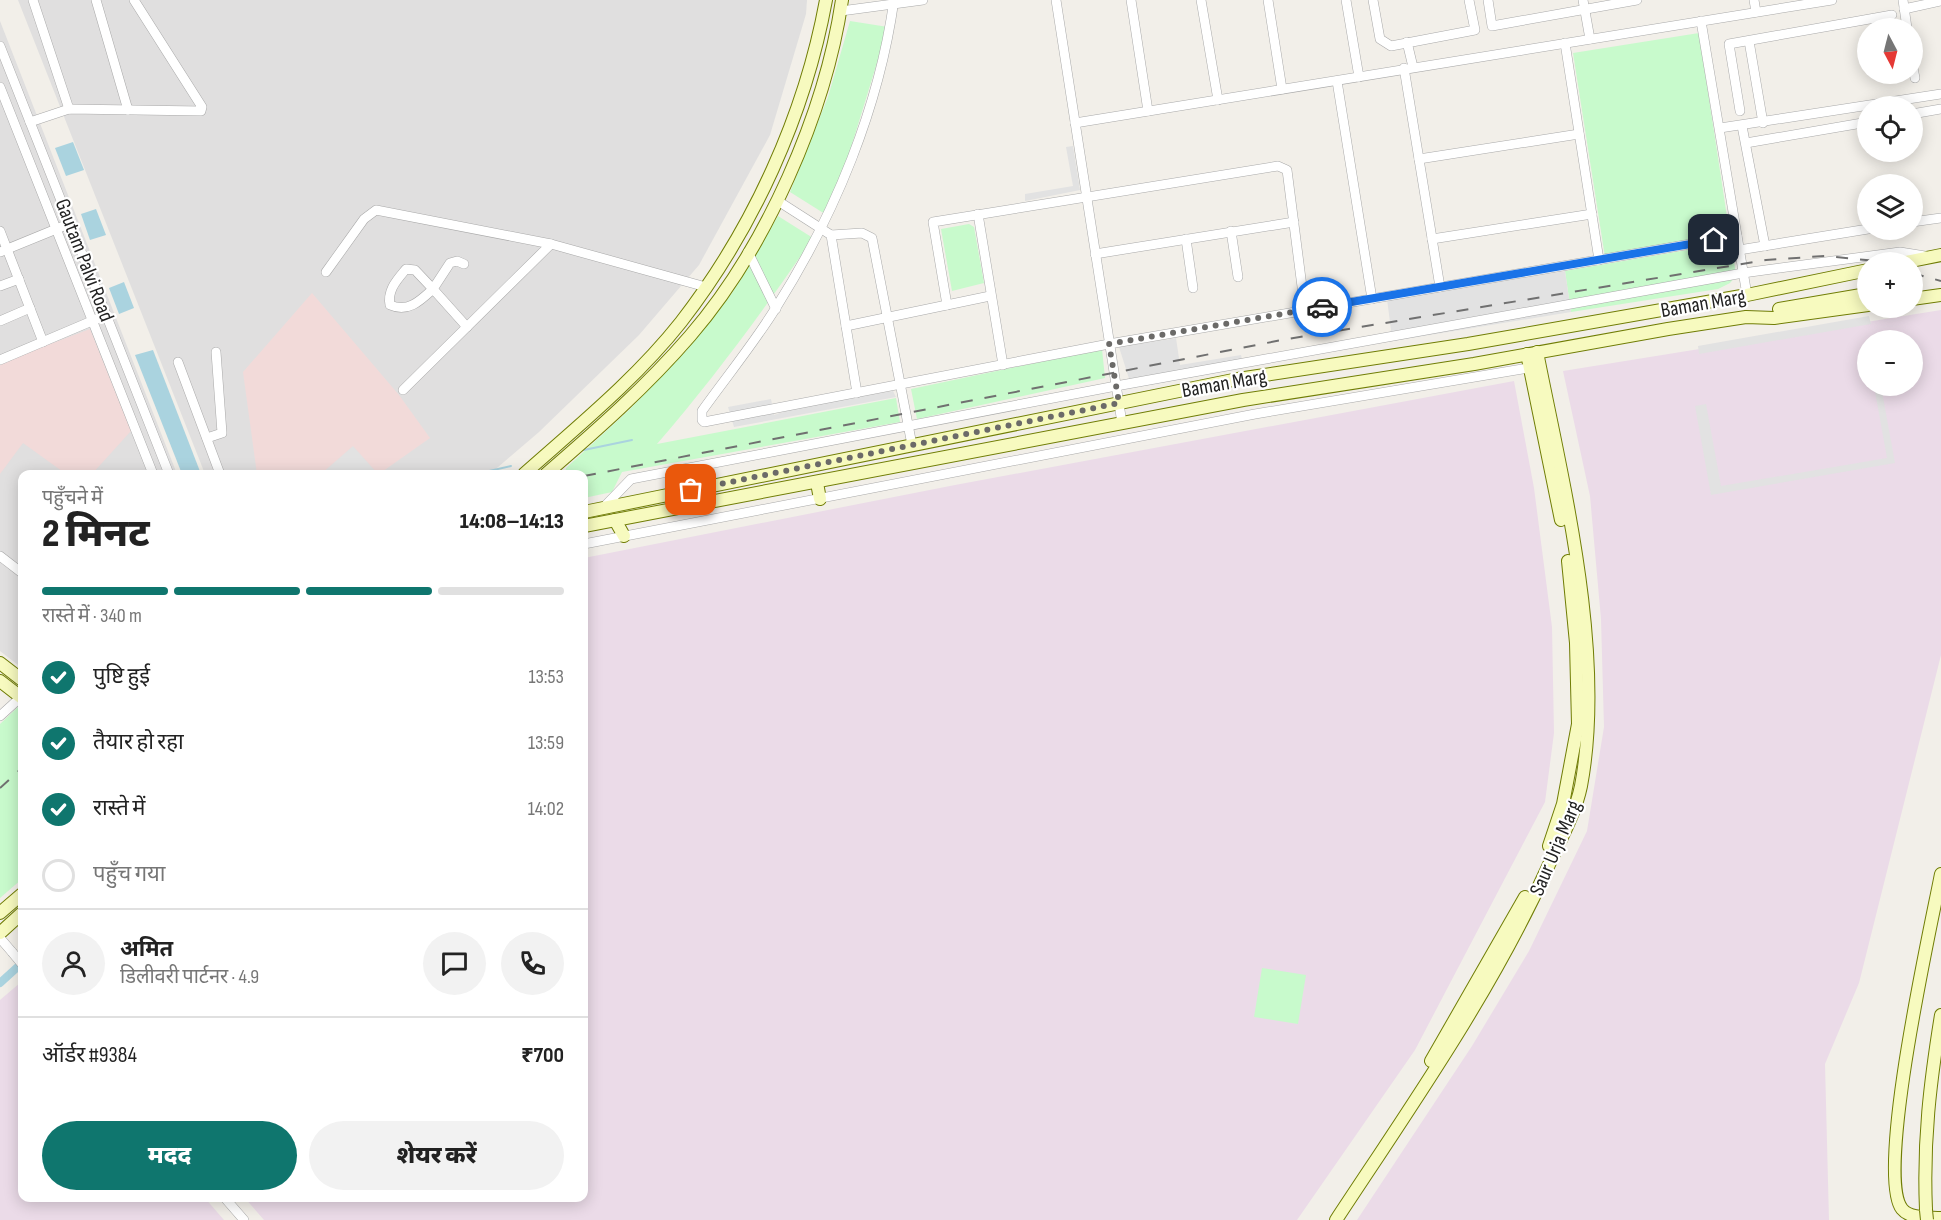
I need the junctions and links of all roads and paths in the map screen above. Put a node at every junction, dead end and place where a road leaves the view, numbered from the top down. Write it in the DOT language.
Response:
graph roads {
  1 [pos="33,0"];
  2 [pos="96,0"];
  3 [pos="134,0"];
  4 [pos="826,0"];
  5 [pos="923,0"];
  6 [pos="1056,0"];
  7 [pos="1131,0"];
  8 [pos="1201,0"];
  9 [pos="1268,0"];
  10 [pos="1346,0"];
  11 [pos="1373,0"];
  12 [pos="1470,0"];
  13 [pos="1488,0"];
  14 [pos="1637,0"];
  15 [pos="1754,0"];
  16 [pos="1832,0"];
  17 [pos="1941,1"];
  18 [pos="894,2"];
  19 [pos="1804,2"];
  20 [pos="1584,4"];
  21 [pos="1904,4"];
  22 [pos="841,5"];
  23 [pos="1756,12"];
  24 [pos="1892,15"];
  25 [pos="1701,21"];
  26 [pos="1590,39"];
  27 [pos="1749,41"];
  28 [pos="1407,42"];
  29 [pos="1566,43"];
  30 [pos="0,46"];
  31 [pos="1408,68"];
  32 [pos="1359,77"];
  33 [pos="1336,81"];
  34 [pos="0,87"];
  35 [pos="1282,89"];
  36 [pos="1941,94"];
  37 [pos="1218,100"];
  38 [pos="69,109"];
  39 [pos="1941,109"];
  40 [pos="128,110"];
  41 [pos="1148,111"];
  42 [pos="1740,111"];
  43 [pos="1923,112"];
  44 [pos="30,122"];
  45 [pos="1075,123"];
  46 [pos="1763,123"];
  47 [pos="791,124"];
  48 [pos="1857,124"];
  49 [pos="1742,126"];
  50 [pos="1720,129"];
  51 [pos="807,130"];
  52 [pos="1579,134"];
  53 [pos="1746,143"];
  54 [pos="1419,159"];
  55 [pos="1086,197"];
  56 [pos="778,201"];
  57 [pos="978,214"];
  58 [pos="1592,214"];
  59 [pos="1941,218"];
  60 [pos="1923,220"];
  61 [pos="1294,222"];
  62 [pos="70,223"];
  63 [pos="820,228"];
  64 [pos="55,229"];
  65 [pos="0,231"];
  66 [pos="1231,231"];
  67 [pos="1857,231"];
  68 [pos="831,235"];
  69 [pos="1737,236"];
  70 [pos="1186,239"];
  71 [pos="1432,239"];
  72 [pos="551,244"];
  73 [pos="1765,246"];
  74 [pos="1739,250"];
  75 [pos="3,251"];
  76 [pos="748,252"];
  77 [pos="1095,254"];
  78 [pos="1936,256"];
  79 [pos="1599,260"];
  80 [pos="464,264"];
  81 [pos="326,272"];
  82 [pos="1857,272"];
  83 [pos="1743,273"];
  84 [pos="1238,277"];
  85 [pos="19,279"];
  86 [pos="0,286"];
  87 [pos="706,287"];
  88 [pos="1440,287"];
  89 [pos="1193,288"];
  90 [pos="433,289"];
  91 [pos="1747,295"];
  92 [pos="1941,295"];
  93 [pos="990,296"];
  94 [pos="1857,296"];
  95 [pos="1923,297"];
  96 [pos="1372,299"];
  97 [pos="948,305"];
  98 [pos="1857,307"];
  99 [pos="30,308"];
  100 [pos="776,309"];
  101 [pos="1305,310"];
  102 [pos="106,315"];
  103 [pos="1746,317"];
  104 [pos="889,318"];
  105 [pos="0,321"];
  106 [pos="92,321"];
  107 [pos="467,327"];
  108 [pos="846,327"];
  109 [pos="43,342"];
  110 [pos="1109,344"];
  111 [pos="216,352"];
  112 [pos="1532,353"];
  113 [pos="1389,356"];
  114 [pos="1367,359"];
  115 [pos="0,360"];
  116 [pos="178,362"];
  117 [pos="1003,365"];
  118 [pos="1535,367"];
  119 [pos="1392,376"];
  120 [pos="1371,380"];
  121 [pos="901,384"];
  122 [pos="1116,386"];
  123 [pos="403,390"];
  124 [pos="857,393"];
  125 [pos="1119,403"];
  126 [pos="1122,423"];
  127 [pos="909,426"];
  128 [pos="207,438"];
  129 [pos="912,445"];
  130 [pos="880,451"];
  131 [pos="845,459"];
  132 [pos="558,468"];
  133 [pos="151,470"];
  134 [pos="167,470"];
  135 [pos="219,470"];
  136 [pos="529,470"];
  137 [pos="883,470"];
  138 [pos="868,472"];
  139 [pos="817,483"];
  140 [pos="820,499"];
  141 [pos="603,508"];
  142 [pos="588,511"];
  143 [pos="615,520"];
  144 [pos="588,525"];
  145 [pos="624,537"];
  146 [pos="588,543"];
  147 [pos="0,556"];
  148 [pos="18,570"];
  149 [pos="0,663"];
  150 [pos="18,677"];
  151 [pos="0,681"];
  152 [pos="18,694"];
  153 [pos="18,700"];
  154 [pos="0,716"];
  155 [pos="1941,874"];
  156 [pos="18,897"];
  157 [pos="0,913"];
  158 [pos="18,917"];
  159 [pos="0,933"];
  160 [pos="0,938"];
  161 [pos="1497,958"];
  162 [pos="18,959"];
  163 [pos="1941,1016"];
  164 [pos="228,1202"];
  165 [pos="1927,1215"];
  166 [pos="1941,1218"];
  167 [pos="244,1220"];
  168 [pos="1326,1220"];
  169 [pos="1336,1220"];
  1 -- 38 [label="street"];
  2 -- 40 [label="street"];
  3 -- 40 [label="street"];
  4 -- 47 [label="main road"];
  5 -- 18 [label="street"];
  6 -- 45 [label="street"];
  7 -- 41 [label="street"];
  8 -- 37 [label="street"];
  9 -- 35 [label="street"];
  10 -- 32 [label="street"];
  11 -- 28 [label="street"];
  12 -- 28 [label="street"];
  13 -- 20 [label="street"];
  14 -- 20 [label="street"];
  15 -- 23 [label="street"];
  16 -- 19 [label="street"];
  17 -- 21 [label="street"];
  18 -- 22 [label="street"];
  18 -- 63 [label="street"];
  19 -- 23 [label="street"];
  20 -- 26 [label="street"];
  22 -- 51 [label="main road"];
  23 -- 25 [label="street"];
  24 -- 27 [label="street"];
  25 -- 26 [label="street"];
  25 -- 50 [label="street"];
  26 -- 29 [label="street"];
  27 -- 42 [label="street"];
  27 -- 46 [label="street"];
  28 -- 31 [label="street"];
  29 -- 31 [label="street"];
  29 -- 52 [label="street"];
  30 -- 44 [label="street, Gautam Palvi Road"];
  31 -- 32 [label="street"];
  31 -- 54 [label="street"];
  32 -- 33 [label="street"];
  33 -- 35 [label="street"];
  33 -- 96 [label="street"];
  34 -- 64 [label="street, Gautam Palvi Road"];
  35 -- 37 [label="street"];
  36 -- 46 [label="street"];
  37 -- 41 [label="street"];
  38 -- 40 [label="street"];
  38 -- 44 [label="street"];
  39 -- 43 [label="street"];
  41 -- 45 [label="street"];
  44 -- 62 [label="street, Gautam Palvi Road"];
  45 -- 55 [label="street"];
  46 -- 49 [label="street"];
  47 -- 51 [label="main road"];
  47 -- 87 [label="main road"];
  48 -- 53 [label="street"];
  49 -- 50 [label="street"];
  49 -- 53 [label="street"];
  50 -- 69 [label="street"];
  51 -- 56 [label="main road"];
  52 -- 54 [label="street"];
  52 -- 58 [label="street"];
  53 -- 73 [label="street"];
  54 -- 71 [label="street"];
  55 -- 57 [label="street"];
  55 -- 61 [label="street"];
  55 -- 77 [label="street"];
  56 -- 63 [label="street"];
  56 -- 76 [label="main road"];
  57 -- 93 [label="street"];
  57 -- 97 [label="street"];
  58 -- 71 [label="street"];
  58 -- 79 [label="street"];
  59 -- 60 [label="street"];
  61 -- 66 [label="street"];
  61 -- 101 [label="street"];
  62 -- 64 [label="street"];
  62 -- 102 [label="street, Gautam Palvi Road"];
  63 -- 68 [label="street"];
  63 -- 100 [label="street"];
  64 -- 75 [label="street"];
  64 -- 106 [label="street, Gautam Palvi Road"];
  65 -- 75 [label="street"];
  66 -- 70 [label="street"];
  66 -- 84 [label="street"];
  67 -- 73 [label="street"];
  68 -- 104 [label="street"];
  68 -- 108 [label="street"];
  69 -- 74 [label="street"];
  69 -- 79 [label="street"];
  70 -- 77 [label="street"];
  70 -- 89 [label="street"];
  71 -- 88 [label="street"];
  72 -- 81 [label="street"];
  72 -- 87 [label="street"];
  72 -- 107 [label="street"];
  73 -- 74 [label="street"];
  74 -- 83 [label="street"];
  75 -- 85 [label="street"];
  76 -- 100 [label="street"];
  76 -- 132 [label="main road"];
  77 -- 110 [label="street"];
  78 -- 83 [label="street"];
  79 -- 88 [label="street"];
  80 -- 90 [label="street"];
  82 -- 91 [label="main road, Baman Marg"];
  83 -- 91 [label="street"];
  83 -- 122 [label="street"];
  85 -- 86 [label="street"];
  85 -- 99 [label="street"];
  87 -- 136 [label="main road"];
  88 -- 96 [label="street"];
  90 -- 90 [label="street"];
  90 -- 107 [label="street"];
  91 -- 113 [label="main road, Baman Marg"];
  92 -- 95 [label="main road"];
  93 -- 97 [label="street"];
  93 -- 117 [label="street"];
  94 -- 103 [label="main road"];
  96 -- 101 [label="street"];
  97 -- 104 [label="street"];
  98 -- 103 [label="main road, Baman Marg"];
  99 -- 105 [label="street"];
  99 -- 109 [label="street"];
  100 -- 124 [label="street"];
  101 -- 110 [label="street"];
  102 -- 106 [label="street"];
  102 -- 134 [label="street, Gautam Palvi Road"];
  103 -- 112 [label="main road, Baman Marg"];
  104 -- 108 [label="street"];
  104 -- 121 [label="street"];
  106 -- 109 [label="street"];
  106 -- 133 [label="street, Gautam Palvi Road"];
  107 -- 123 [label="street"];
  108 -- 124 [label="street"];
  109 -- 115 [label="street"];
  110 -- 117 [label="street"];
  110 -- 122 [label="street"];
  111 -- 128 [label="street"];
  112 -- 118 [label="main road, Saur Urja Marg"];
  112 -- 119 [label="main road, Baman Marg"];
  113 -- 114 [label="main road, Baman Marg"];
  113 -- 119 [label="main road"];
  114 -- 120 [label="main road"];
  114 -- 125 [label="main road, Baman Marg"];
  116 -- 128 [label="street"];
  117 -- 121 [label="street"];
  118 -- 140 [label="street"];
  118 -- 161 [label="main road, Saur Urja Marg"];
  119 -- 120 [label="main road, Baman Marg"];
  120 -- 126 [label="main road, Baman Marg"];
  121 -- 124 [label="street"];
  121 -- 127 [label="street"];
  122 -- 125 [label="street"];
  122 -- 127 [label="street"];
  125 -- 126 [label="street"];
  125 -- 129 [label="main road, Baman Marg"];
  126 -- 137 [label="main road, Baman Marg"];
  127 -- 129 [label="street"];
  127 -- 141 [label="street"];
  128 -- 135 [label="street"];
  129 -- 130 [label="main road, Baman Marg"];
  130 -- 131 [label="main road, Baman Marg"];
  130 -- 137 [label="main road"];
  131 -- 138 [label="main road"];
  131 -- 141 [label="main road, Baman Marg"];
  137 -- 138 [label="main road, Baman Marg"];
  138 -- 139 [label="main road, Baman Marg"];
  139 -- 140 [label="main road"];
  139 -- 143 [label="main road, Baman Marg"];
  140 -- 145 [label="street"];
  141 -- 142 [label="main road, Baman Marg"];
  143 -- 144 [label="main road, Baman Marg"];
  143 -- 145 [label="main road"];
  145 -- 146 [label="street"];
  147 -- 148 [label="street"];
  149 -- 150 [label="main road"];
  151 -- 152 [label="main road"];
  153 -- 154 [label="street"];
  155 -- 166 [label="main road"];
  156 -- 157 [label="main road"];
  158 -- 159 [label="main road"];
  160 -- 162 [label="street, bridge"];
  161 -- 168 [label="main road, Saur Urja Marg"];
  161 -- 169 [label="main road, Saur Urja Marg"];
  163 -- 165 [label="main road"];
  164 -- 167 [label="street"];
}
